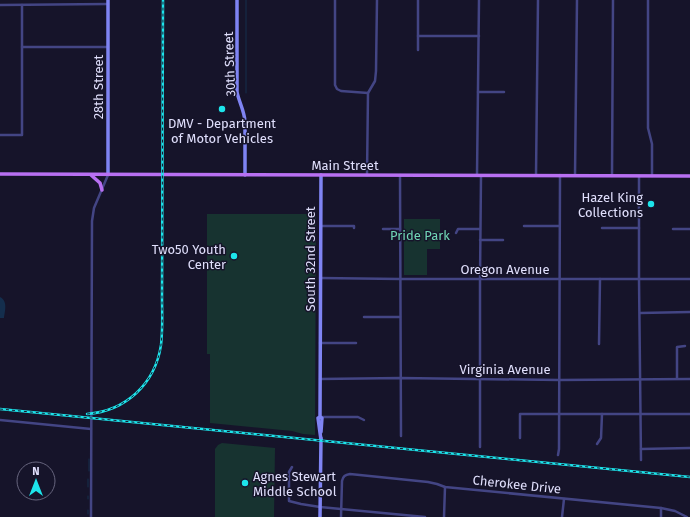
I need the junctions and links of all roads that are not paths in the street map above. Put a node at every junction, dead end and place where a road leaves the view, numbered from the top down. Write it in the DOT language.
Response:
graph roads {
  1 [pos="237,0"];
  2 [pos="335,0"];
  3 [pos="377,0"];
  4 [pos="418,0"];
  5 [pos="479,0"];
  6 [pos="538,0"];
  7 [pos="577,0"];
  8 [pos="613,0"];
  9 [pos="648,0"];
  10 [pos="108,2"];
  11 [pos="0,5"];
  12 [pos="22,5"];
  13 [pos="418,36"];
  14 [pos="479,36"];
  15 [pos="108,46"];
  16 [pos="22,47"];
  17 [pos="418,50"];
  18 [pos="478,92"];
  19 [pos="504,92"];
  20 [pos="368,93"];
  21 [pos="0,135"];
  22 [pos="0,174"];
  23 [pos="90,174"];
  24 [pos="108,174"];
  25 [pos="245,175"];
  26 [pos="321,175"];
  27 [pos="367,175"];
  28 [pos="400,175"];
  29 [pos="479,175"];
  30 [pos="536,176"];
  31 [pos="560,176"];
  32 [pos="575,176"];
  33 [pos="612,176"];
  34 [pos="639,176"];
  35 [pos="652,176"];
  36 [pos="690,176"];
  37 [pos="102,190"];
  38 [pos="320,226"];
  39 [pos="524,226"];
  40 [pos="559,226"];
  41 [pos="354,228"];
  42 [pos="602,228"];
  43 [pos="639,228"];
  44 [pos="383,229"];
  45 [pos="400,229"];
  46 [pos="480,229"];
  47 [pos="673,229"];
  48 [pos="690,229"];
  49 [pos="456,233"];
  50 [pos="480,240"];
  51 [pos="503,240"];
  52 [pos="320,278"];
  53 [pos="400,279"];
  54 [pos="480,279"];
  55 [pos="559,279"];
  56 [pos="600,279"];
  57 [pos="639,279"];
  58 [pos="690,279"];
  59 [pos="690,312"];
  60 [pos="640,313"];
  61 [pos="364,317"];
  62 [pos="400,317"];
  63 [pos="320,342"];
  64 [pos="356,343"];
  65 [pos="599,344"];
  66 [pos="685,346"];
  67 [pos="401,378"];
  68 [pos="677,378"];
  69 [pos="320,379"];
  70 [pos="641,379"];
  71 [pos="690,379"];
  72 [pos="480,380"];
  73 [pos="559,380"];
  74 [pos="560,414"];
  75 [pos="602,414"];
  76 [pos="640,414"];
  77 [pos="690,414"];
  78 [pos="320,417"];
  79 [pos="0,420"];
  80 [pos="364,420"];
  81 [pos="91,429"];
  82 [pos="401,436"];
  83 [pos="520,438"];
  84 [pos="597,444"];
  85 [pos="480,446"];
  86 [pos="690,448"];
  87 [pos="640,449"];
  88 [pos="558,455"];
  89 [pos="641,460"];
  90 [pos="292,467"];
  91 [pos="445,487"];
  92 [pos="564,499"];
  93 [pos="320,507"];
  94 [pos="661,508"];
  95 [pos="341,509"];
  96 [pos="91,517"];
  97 [pos="320,517"];
  98 [pos="341,517"];
  99 [pos="425,517"];
  100 [pos="444,517"];
  101 [pos="562,517"];
  102 [pos="661,517"];
  103 [pos="687,517"];
  1 -- 25 [label="street, 30th Street"];
  2 -- 20 [label="street"];
  3 -- 20 [label="street"];
  4 -- 13 [label="street"];
  5 -- 14 [label="street"];
  6 -- 30 [label="street"];
  7 -- 32 [label="street"];
  8 -- 33 [label="street"];
  9 -- 35 [label="street"];
  10 -- 12 [label="street"];
  10 -- 15 [label="street, 28th Street"];
  11 -- 12 [label="street"];
  12 -- 16 [label="street"];
  13 -- 14 [label="street"];
  13 -- 17 [label="street"];
  14 -- 18 [label="street"];
  15 -- 16 [label="street"];
  15 -- 24 [label="street, 28th Street"];
  16 -- 21 [label="street"];
  18 -- 19 [label="street"];
  18 -- 29 [label="street"];
  20 -- 27 [label="street"];
  22 -- 23 [label="main road, Main Street"];
  23 -- 24 [label="main road, Main Street"];
  23 -- 37 [label="main road"];
  24 -- 25 [label="main road, Main Street"];
  24 -- 37 [label="street"];
  25 -- 26 [label="main road, Main Street"];
  26 -- 27 [label="main road, Main Street"];
  26 -- 38 [label="street, South 32nd Street"];
  27 -- 28 [label="main road, Main Street"];
  28 -- 29 [label="main road, Main Street"];
  28 -- 45 [label="street"];
  29 -- 30 [label="main road, Main Street"];
  29 -- 46 [label="street"];
  30 -- 31 [label="main road, Main Street"];
  31 -- 32 [label="main road, Main Street"];
  31 -- 40 [label="street"];
  32 -- 33 [label="main road, Main Street"];
  33 -- 34 [label="main road, Main Street"];
  34 -- 35 [label="main road, Main Street"];
  34 -- 43 [label="street"];
  35 -- 36 [label="main road, Main Street"];
  37 -- 81 [label="street"];
  38 -- 41 [label="street"];
  38 -- 52 [label="street, South 32nd Street"];
  39 -- 40 [label="street"];
  40 -- 55 [label="street"];
  42 -- 43 [label="street"];
  43 -- 57 [label="street"];
  44 -- 45 [label="street"];
  45 -- 53 [label="street"];
  46 -- 49 [label="street"];
  46 -- 50 [label="street"];
  47 -- 48 [label="street"];
  50 -- 51 [label="street"];
  50 -- 54 [label="street"];
  52 -- 53 [label="street, Oregon Avenue"];
  52 -- 63 [label="street, South 32nd Street"];
  53 -- 54 [label="street, Oregon Avenue"];
  53 -- 62 [label="street"];
  54 -- 55 [label="street, Oregon Avenue"];
  54 -- 72 [label="street"];
  55 -- 56 [label="street, Oregon Avenue"];
  55 -- 73 [label="street"];
  56 -- 57 [label="street, Oregon Avenue"];
  56 -- 65 [label="street"];
  57 -- 58 [label="street, Oregon Avenue"];
  57 -- 60 [label="street"];
  59 -- 60 [label="street"];
  60 -- 70 [label="street"];
  61 -- 62 [label="street"];
  62 -- 67 [label="street"];
  63 -- 64 [label="street"];
  63 -- 69 [label="street, South 32nd Street"];
  66 -- 68 [label="street"];
  67 -- 69 [label="street, Virginia Avenue"];
  67 -- 72 [label="street, Virginia Avenue"];
  67 -- 82 [label="street"];
  68 -- 70 [label="street, Virginia Avenue"];
  68 -- 71 [label="street, Virginia Avenue"];
  69 -- 78 [label="street, South 32nd Street"];
  70 -- 73 [label="street, Virginia Avenue"];
  70 -- 76 [label="street"];
  72 -- 73 [label="street, Virginia Avenue"];
  72 -- 85 [label="street"];
  73 -- 74 [label="street"];
  74 -- 75 [label="street"];
  74 -- 83 [label="street"];
  74 -- 88 [label="street"];
  75 -- 76 [label="street"];
  75 -- 84 [label="street"];
  76 -- 77 [label="street"];
  76 -- 87 [label="street"];
  78 -- 80 [label="street"];
  78 -- 93 [label="street, South 32nd Street"];
  79 -- 81 [label="street"];
  81 -- 96 [label="street"];
  86 -- 87 [label="street"];
  87 -- 89 [label="street"];
  90 -- 93 [label="street"];
  91 -- 92 [label="street, Cherokee Drive"];
  91 -- 95 [label="street, Cherokee Drive"];
  91 -- 100 [label="street"];
  92 -- 94 [label="street, Cherokee Drive"];
  92 -- 101 [label="street"];
  93 -- 95 [label="street"];
  93 -- 97 [label="street, South 32nd Street"];
  94 -- 102 [label="street"];
  94 -- 103 [label="street, Cherokee Drive"];
  95 -- 98 [label="street"];
  95 -- 99 [label="street"];
}
